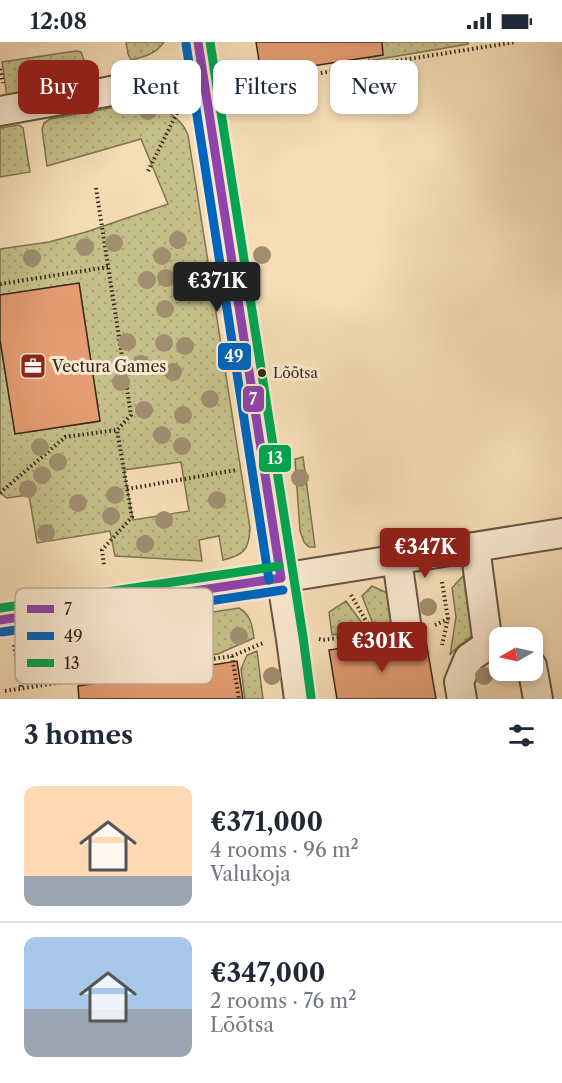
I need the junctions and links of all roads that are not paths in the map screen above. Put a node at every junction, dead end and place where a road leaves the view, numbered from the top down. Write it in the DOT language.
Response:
graph roads {
  1 [pos="198,42"];
  2 [pos="202,72"];
  3 [pos="0,111"];
  4 [pos="562,533"];
  5 [pos="483,546"];
  6 [pos="397,560"];
  7 [pos="281,578"];
  8 [pos="213,591"];
  9 [pos="496,627"];
  10 [pos="408,637"];
  11 [pos="489,647"];
  12 [pos="535,681"];
  13 [pos="299,699"];
  14 [pos="462,699"];
  15 [pos="538,699"];
  1 -- 2 [label="street"];
  2 -- 3 [label="street"];
  2 -- 7 [label="street"];
  4 -- 5 [label="street"];
  5 -- 6 [label="street"];
  5 -- 9 [label="street"];
  6 -- 7 [label="street"];
  6 -- 10 [label="street"];
  7 -- 8 [label="street"];
  7 -- 13 [label="street"];
  11 -- 14 [label="street"];
  12 -- 15 [label="street"];
}
